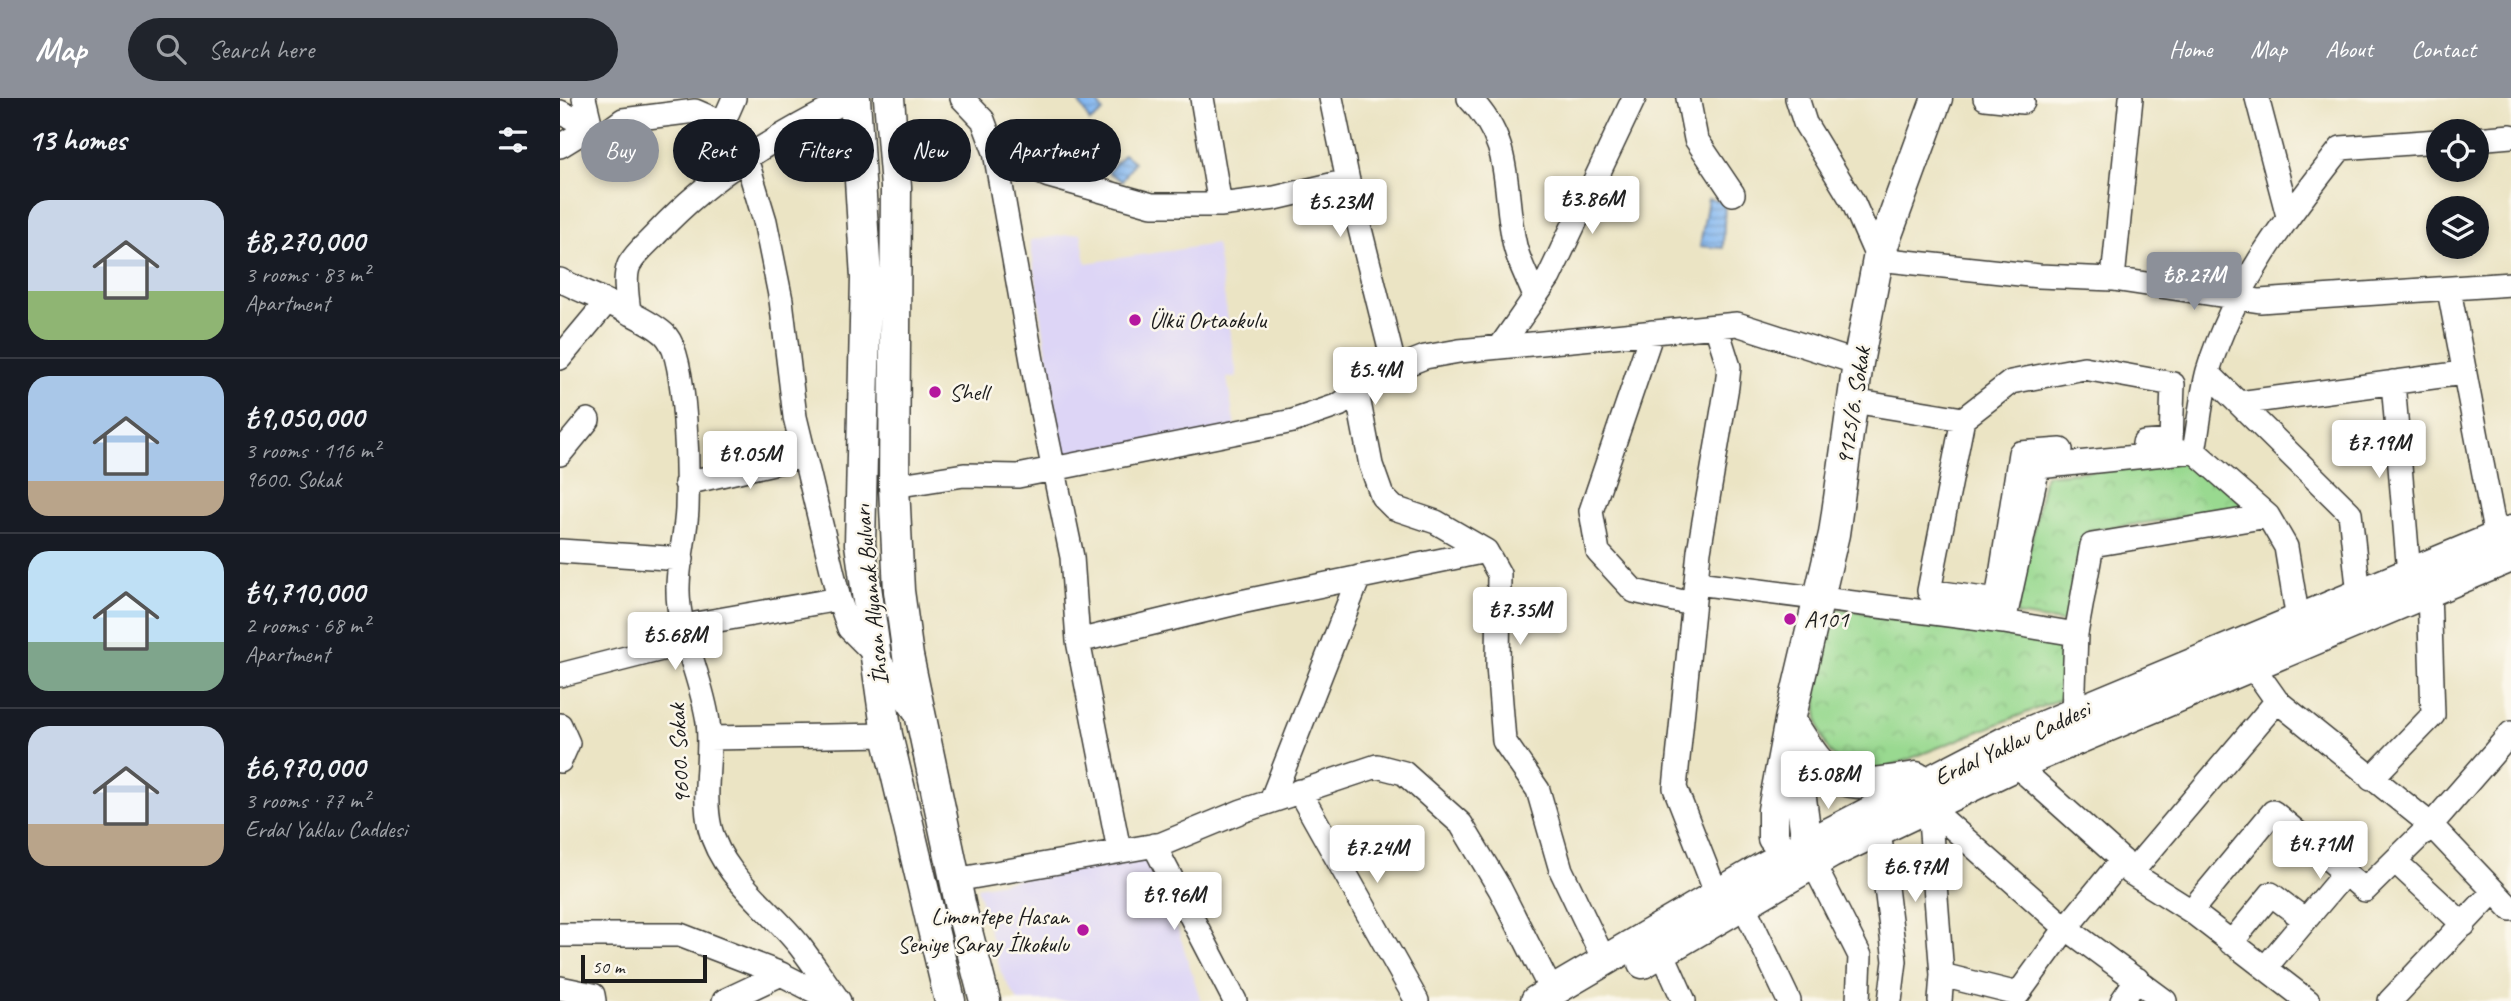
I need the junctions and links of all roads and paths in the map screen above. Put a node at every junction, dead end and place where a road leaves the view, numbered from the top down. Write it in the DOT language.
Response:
graph roads {
  1 [pos="584,98"];
  2 [pos="734,98"];
  3 [pos="854,98"];
  4 [pos="889,98"];
  5 [pos="962,98"];
  6 [pos="1202,98"];
  7 [pos="1331,98"];
  8 [pos="1469,98"];
  9 [pos="1634,98"];
  10 [pos="1688,98"];
  11 [pos="1797,98"];
  12 [pos="1937,98"];
  13 [pos="1985,98"];
  14 [pos="2131,98"];
  15 [pos="2257,98"];
  16 [pos="2023,102"];
  17 [pos="560,112"];
  18 [pos="589,119"];
  19 [pos="637,119"];
  20 [pos="714,119"];
  21 [pos="725,119"];
  22 [pos="581,122"];
  23 [pos="985,125"];
  24 [pos="581,133"];
  25 [pos="2511,136"];
  26 [pos="2489,138"];
  27 [pos="2426,142"];
  28 [pos="560,146"];
  29 [pos="760,148"];
  30 [pos="1348,181"];
  31 [pos="712,182"];
  32 [pos="752,182"];
  33 [pos="1001,182"];
  34 [pos="1070,182"];
  35 [pos="1733,194"];
  36 [pos="1220,205"];
  37 [pos="2288,216"];
  38 [pos="1878,259"];
  39 [pos="560,279"];
  40 [pos="2113,279"];
  41 [pos="2511,284"];
  42 [pos="2449,290"];
  43 [pos="2236,295"];
  44 [pos="1535,296"];
  45 [pos="605,304"];
  46 [pos="629,313"];
  47 [pos="1716,326"];
  48 [pos="1652,332"];
  49 [pos="1500,347"];
  50 [pos="560,358"];
  51 [pos="1858,363"];
  52 [pos="1395,369"];
  53 [pos="2208,373"];
  54 [pos="2463,373"];
  55 [pos="2393,382"];
  56 [pos="1357,392"];
  57 [pos="1853,401"];
  58 [pos="2239,403"];
  59 [pos="1963,419"];
  60 [pos="588,420"];
  61 [pos="2194,451"];
  62 [pos="560,454"];
  63 [pos="804,456"];
  64 [pos="1053,468"];
  65 [pos="686,483"];
  66 [pos="894,486"];
  67 [pos="2268,516"];
  68 [pos="2506,542"];
  69 [pos="560,551"];
  70 [pos="1486,551"];
  71 [pos="682,559"];
  72 [pos="1359,577"];
  73 [pos="2419,582"];
  74 [pos="1695,593"];
  75 [pos="2359,595"];
  76 [pos="839,598"];
  77 [pos="1820,601"];
  78 [pos="2298,620"];
  79 [pos="2004,622"];
  80 [pos="686,634"];
  81 [pos="2077,634"];
  82 [pos="1078,641"];
  83 [pos="874,653"];
  84 [pos="2253,667"];
  85 [pos="560,675"];
  86 [pos="2277,701"];
  87 [pos="2073,714"];
  88 [pos="921,720"];
  89 [pos="1790,720"];
  90 [pos="560,725"];
  91 [pos="2511,733"];
  92 [pos="887,735"];
  93 [pos="709,738"];
  94 [pos="560,761"];
  95 [pos="2016,765"];
  96 [pos="1942,773"];
  97 [pos="2371,779"];
  98 [pos="1299,791"];
  99 [pos="1271,801"];
  100 [pos="1929,807"];
  101 [pos="2431,825"];
  102 [pos="1879,830"];
  103 [pos="1154,845"];
  104 [pos="1119,850"];
  105 [pos="1794,858"];
  106 [pos="2396,862"];
  107 [pos="2127,867"];
  108 [pos="2344,873"];
  109 [pos="955,880"];
  110 [pos="2505,898"];
  111 [pos="1730,899"];
  112 [pos="2191,911"];
  113 [pos="2305,920"];
  114 [pos="2464,925"];
  115 [pos="2066,928"];
  116 [pos="560,936"];
  117 [pos="2231,943"];
  118 [pos="1662,952"];
  119 [pos="1605,962"];
  120 [pos="2265,968"];
  121 [pos="781,974"];
  122 [pos="1942,975"];
  123 [pos="2137,979"];
  124 [pos="560,988"];
  125 [pos="1554,998"];
  126 [pos="733,1000"];
  127 [pos="983,1000"];
  128 [pos="594,1001"];
  129 [pos="836,1001"];
  130 [pos="950,1001"];
  131 [pos="1235,1001"];
  132 [pos="1417,1001"];
  133 [pos="1684,1001"];
  134 [pos="1789,1001"];
  135 [pos="1858,1001"];
  136 [pos="1890,1001"];
  137 [pos="1940,1001"];
  138 [pos="2122,1001"];
  139 [pos="2165,1001"];
  140 [pos="2308,1001"];
  141 [pos="2390,1001"];
  1 -- 18 [label="street"];
  2 -- 21 [label="street"];
  3 -- 29 [label="street"];
  3 -- 83 [label="main road, İhsan Alyanak Bulvarı"];
  4 -- 66 [label="main road, İhsan Alyanak Bulvarı"];
  5 -- 23 [label="street"];
  6 -- 36 [label="street"];
  7 -- 30 [label="street"];
  8 -- 44 [label="street"];
  9 -- 44 [label="street"];
  10 -- 35 [label="street"];
  11 -- 38 [label="street"];
  12 -- 38 [label="main road, 9125/6. Sokak"];
  13 -- 16 [label="street"];
  14 -- 40 [label="street"];
  15 -- 37 [label="street"];
  17 -- 22 [label="street"];
  19 -- 20 [label="street"];
  24 -- 28 [label="street"];
  25 -- 26 [label="street"];
  27 -- 37 [label="street"];
  30 -- 36 [label="street"];
  30 -- 52 [label="street"];
  31 -- 46 [label="street"];
  32 -- 63 [label="street"];
  33 -- 64 [label="street"];
  34 -- 36 [label="street"];
  37 -- 43 [label="street"];
  38 -- 40 [label="street"];
  38 -- 51 [label="main road, 9125/6. Sokak"];
  39 -- 45 [label="street, 9600. Sokak"];
  40 -- 43 [label="street"];
  41 -- 42 [label="street"];
  42 -- 43 [label="street"];
  42 -- 54 [label="street"];
  43 -- 53 [label="street"];
  44 -- 49 [label="street"];
  45 -- 46 [label="street, 9600. Sokak"];
  45 -- 50 [label="street"];
  46 -- 65 [label="street, 9600. Sokak"];
  47 -- 48 [label="street"];
  47 -- 51 [label="street"];
  47 -- 74 [label="street"];
  48 -- 49 [label="street"];
  48 -- 74 [label="street"];
  49 -- 52 [label="street"];
  51 -- 57 [label="main road, 9125/6. Sokak"];
  52 -- 56 [label="street"];
  53 -- 58 [label="street"];
  53 -- 61 [label="street"];
  54 -- 55 [label="street"];
  54 -- 68 [label="street"];
  55 -- 58 [label="street"];
  55 -- 73 [label="street"];
  56 -- 64 [label="street"];
  56 -- 70 [label="street"];
  57 -- 59 [label="street"];
  57 -- 77 [label="main road, 9125/6. Sokak"];
  58 -- 75 [label="street"];
  59 -- 59 [label="street"];
  60 -- 62 [label="street"];
  61 -- 67 [label="street"];
  61 -- 79 [label="street"];
  63 -- 65 [label="street"];
  63 -- 76 [label="street"];
  64 -- 66 [label="street"];
  64 -- 82 [label="street"];
  65 -- 71 [label="street, 9600. Sokak"];
  66 -- 88 [label="main road, İhsan Alyanak Bulvarı"];
  67 -- 78 [label="street"];
  67 -- 81 [label="street"];
  68 -- 73 [label="main road, Erdal Yaklav Caddesi"];
  69 -- 71 [label="street"];
  70 -- 72 [label="street"];
  70 -- 119 [label="street"];
  71 -- 80 [label="street, 9600. Sokak"];
  72 -- 82 [label="street"];
  72 -- 99 [label="street"];
  73 -- 75 [label="main road, Erdal Yaklav Caddesi"];
  73 -- 84 [label="main road, Erdal Yaklav Caddesi"];
  73 -- 97 [label="street"];
  74 -- 77 [label="street"];
  74 -- 111 [label="street"];
  75 -- 78 [label="main road, Erdal Yaklav Caddesi"];
  76 -- 80 [label="street"];
  76 -- 83 [label="street"];
  77 -- 79 [label="street"];
  77 -- 89 [label="main road, 9125/6. Sokak"];
  78 -- 87 [label="main road, Erdal Yaklav Caddesi"];
  79 -- 81 [label="street"];
  80 -- 85 [label="street"];
  80 -- 93 [label="street, 9600. Sokak"];
  81 -- 87 [label="street"];
  82 -- 104 [label="street"];
  83 -- 88 [label="street"];
  83 -- 92 [label="main road, İhsan Alyanak Bulvarı"];
  84 -- 86 [label="street"];
  84 -- 95 [label="main road, Erdal Yaklav Caddesi"];
  86 -- 97 [label="street"];
  86 -- 107 [label="street"];
  87 -- 96 [label="main road, Erdal Yaklav Caddesi"];
  88 -- 109 [label="main road, İhsan Alyanak Bulvarı"];
  89 -- 96 [label="main road"];
  89 -- 105 [label="main road, 9125/6. Sokak"];
  90 -- 94 [label="street"];
  91 -- 101 [label="street"];
  92 -- 93 [label="street"];
  92 -- 130 [label="main road, İhsan Alyanak Bulvarı"];
  93 -- 129 [label="street, 9600. Sokak"];
  95 -- 100 [label="main road, Erdal Yaklav Caddesi"];
  95 -- 107 [label="street"];
  96 -- 105 [label="main road, Erdal Yaklav Caddesi"];
  97 -- 101 [label="street"];
  98 -- 99 [label="street"];
  98 -- 125 [label="street"];
  98 -- 132 [label="street"];
  99 -- 103 [label="street"];
  100 -- 102 [label="main road, Erdal Yaklav Caddesi"];
  100 -- 115 [label="street"];
  100 -- 122 [label="street"];
  101 -- 106 [label="street"];
  101 -- 110 [label="street"];
  102 -- 105 [label="main road, Erdal Yaklav Caddesi"];
  102 -- 136 [label="street"];
  103 -- 104 [label="street"];
  103 -- 131 [label="street"];
  104 -- 109 [label="street"];
  105 -- 111 [label="main road, Erdal Yaklav Caddesi"];
  105 -- 135 [label="street"];
  106 -- 108 [label="street"];
  106 -- 114 [label="street"];
  107 -- 112 [label="street"];
  107 -- 115 [label="street"];
  108 -- 112 [label="street"];
  108 -- 113 [label="street"];
  109 -- 127 [label="main road, İhsan Alyanak Bulvarı"];
  110 -- 114 [label="street"];
  111 -- 118 [label="main road, Erdal Yaklav Caddesi"];
  111 -- 119 [label="main road, Erdal Yaklav Caddesi"];
  111 -- 134 [label="street"];
  112 -- 117 [label="street"];
  113 -- 117 [label="street"];
  113 -- 120 [label="street"];
  114 -- 141 [label="street"];
  115 -- 122 [label="street"];
  115 -- 123 [label="street"];
  116 -- 121 [label="street"];
  117 -- 120 [label="street"];
  118 -- 125 [label="main road, Erdal Yaklav Caddesi"];
  118 -- 133 [label="street"];
  119 -- 125 [label="main road, Erdal Yaklav Caddesi"];
  120 -- 140 [label="street"];
  121 -- 126 [label="street"];
  121 -- 129 [label="street"];
  122 -- 137 [label="street"];
  123 -- 138 [label="street"];
  123 -- 139 [label="street"];
  124 -- 128 [label="street"];
}
